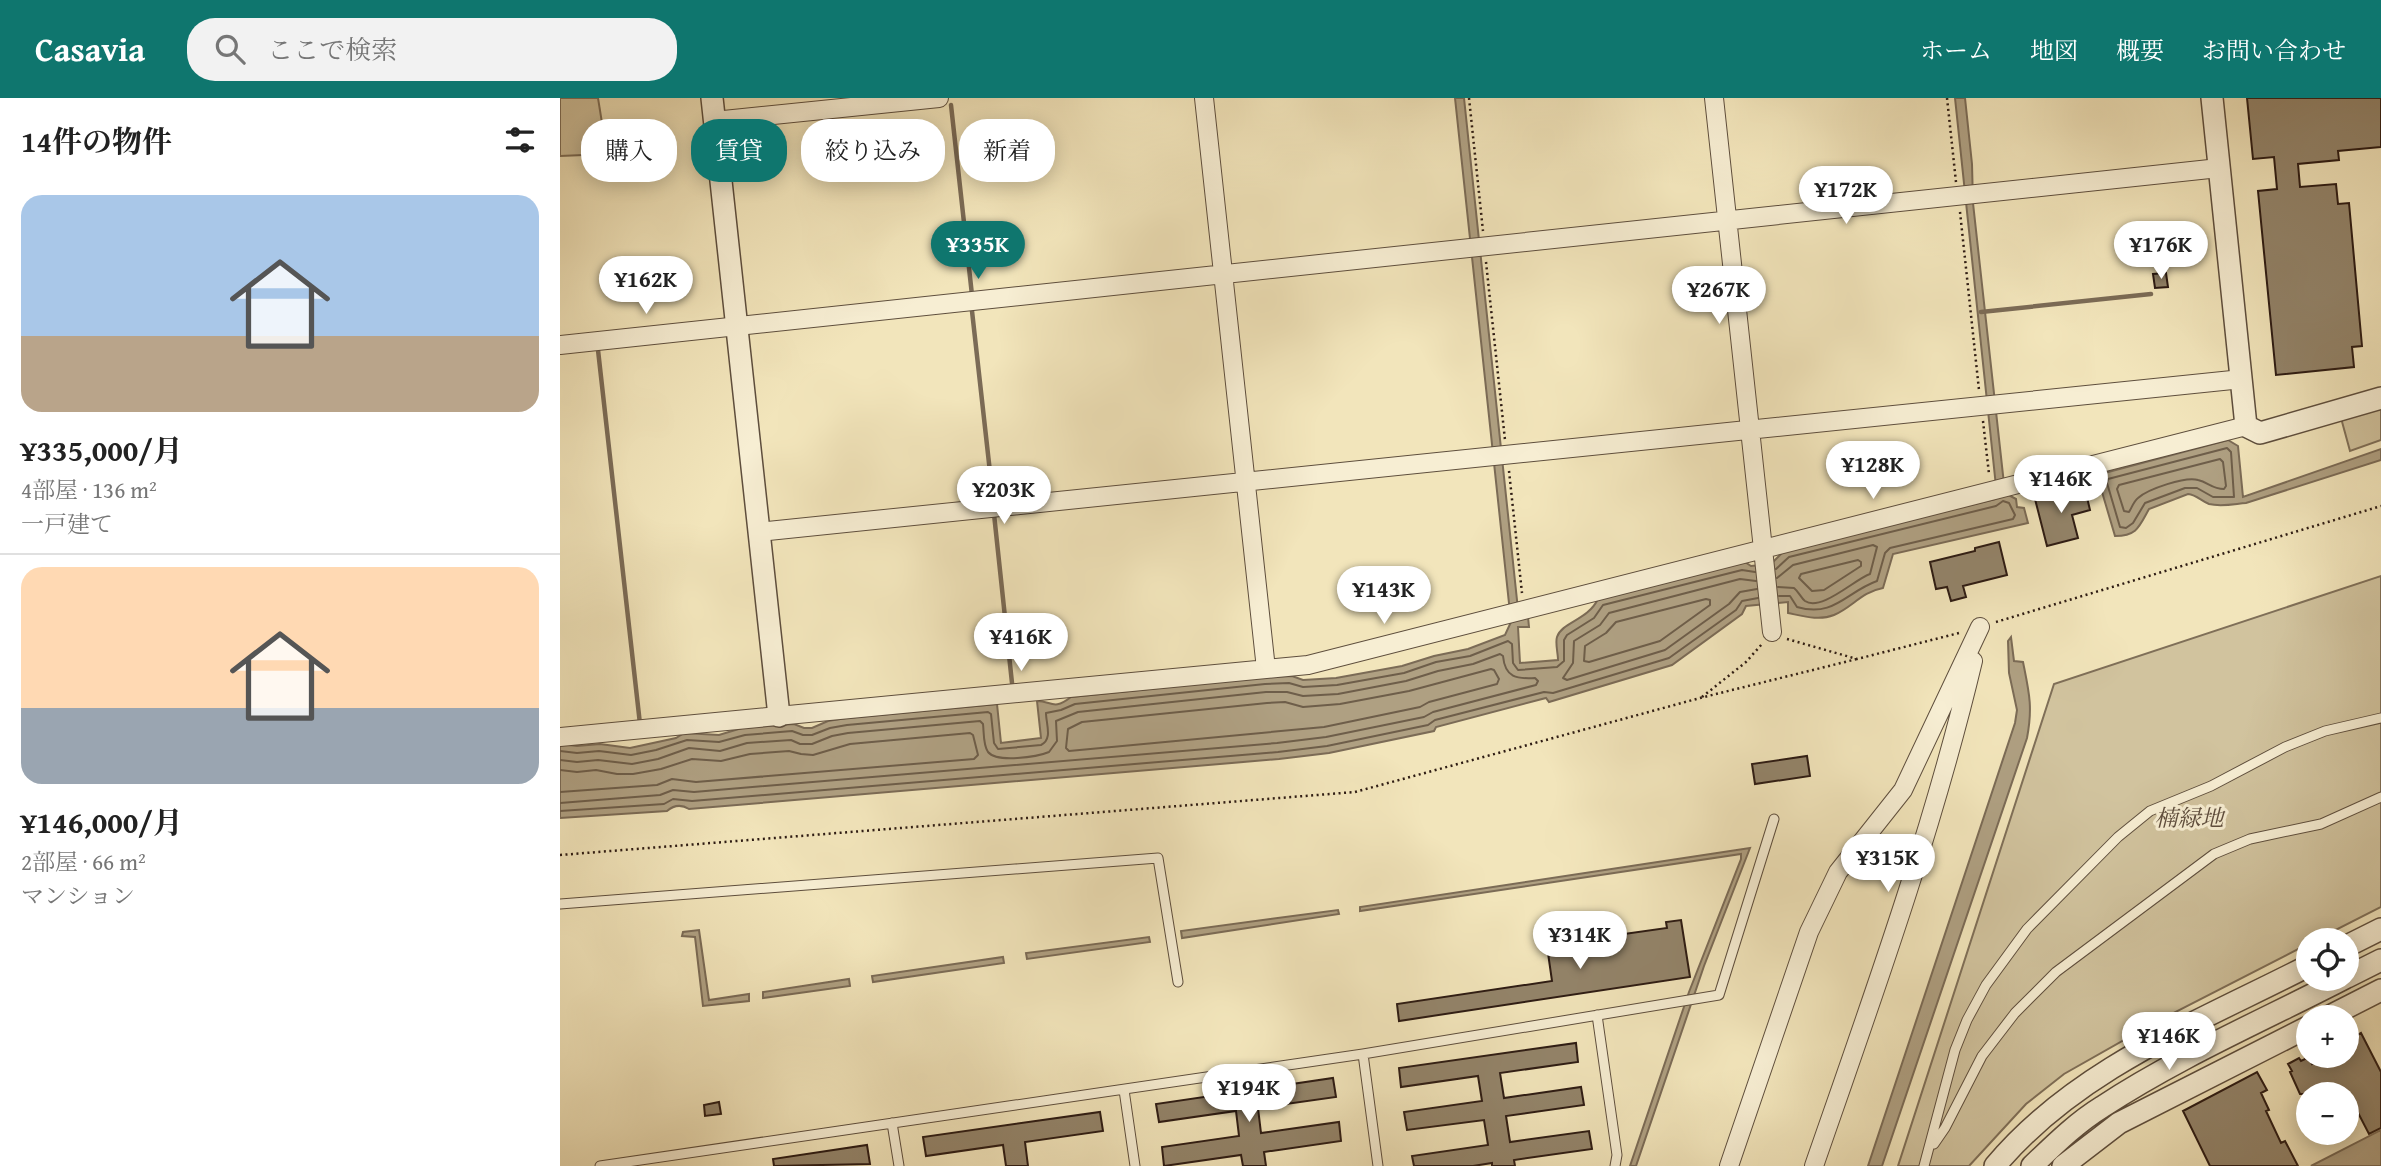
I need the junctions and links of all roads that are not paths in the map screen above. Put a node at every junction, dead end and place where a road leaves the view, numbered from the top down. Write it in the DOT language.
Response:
graph roads {
  1 [pos="712,98"];
  2 [pos="939,98"];
  3 [pos="1204,98"];
  4 [pos="1714,98"];
  5 [pos="2212,98"];
  6 [pos="715,119"];
  7 [pos="734,119"];
  8 [pos="2219,168"];
  9 [pos="721,182"];
  10 [pos="1727,219"];
  11 [pos="1224,275"];
  12 [pos="736,325"];
  13 [pos="560,345"];
  14 [pos="2242,379"];
  15 [pos="2381,398"];
  16 [pos="2246,425"];
  17 [pos="1749,429"];
  18 [pos="1246,482"];
  19 [pos="758,532"];
  20 [pos="1763,554"];
  21 [pos="1771,626"];
  22 [pos="1266,669"];
  23 [pos="779,716"];
  24 [pos="2381,718"];
  25 [pos="560,737"];
  26 [pos="2381,797"];
  27 [pos="1774,819"];
  28 [pos="560,904"];
  29 [pos="2381,929"];
  30 [pos="2359,940"];
  31 [pos="2381,960"];
  32 [pos="2359,971"];
  33 [pos="2296,972"];
  34 [pos="1178,982"];
  35 [pos="2381,990"];
  36 [pos="2321,991"];
  37 [pos="2352,1005"];
  38 [pos="1597,1015"];
  39 [pos="2296,1033"];
  40 [pos="1363,1054"];
  41 [pos="1124,1090"];
  42 [pos="892,1123"];
  43 [pos="1929,1151"];
  44 [pos="661,1162"];
  45 [pos="600,1166"];
  46 [pos="899,1166"];
  47 [pos="1135,1166"];
  48 [pos="1378,1166"];
  49 [pos="1615,1166"];
  50 [pos="1728,1166"];
  51 [pos="1814,1166"];
  52 [pos="1924,1166"];
  53 [pos="1995,1166"];
  54 [pos="2032,1166"];
  55 [pos="2063,1166"];
  1 -- 6 [label="street"];
  2 -- 7 [label="street"];
  3 -- 11 [label="street"];
  4 -- 10 [label="street"];
  5 -- 8 [label="street"];
  8 -- 10 [label="street"];
  8 -- 14 [label="street"];
  9 -- 12 [label="street"];
  10 -- 11 [label="street"];
  10 -- 17 [label="street"];
  11 -- 12 [label="street"];
  11 -- 18 [label="street"];
  12 -- 13 [label="street"];
  12 -- 19 [label="street"];
  14 -- 16 [label="street"];
  14 -- 17 [label="street"];
  15 -- 16 [label="street"];
  16 -- 20 [label="street"];
  17 -- 18 [label="street"];
  17 -- 20 [label="street"];
  18 -- 19 [label="street"];
  18 -- 22 [label="street"];
  19 -- 23 [label="street"];
  20 -- 21 [label="street"];
  20 -- 22 [label="street"];
  22 -- 23 [label="street"];
  23 -- 25 [label="street"];
  24 -- 43 [label="lane"];
  26 -- 43 [label="lane"];
  27 -- 38 [label="lane"];
  28 -- 34 [label="lane"];
  29 -- 30 [label="street"];
  31 -- 32 [label="street"];
  33 -- 53 [label="street"];
  35 -- 37 [label="street"];
  36 -- 54 [label="street"];
  38 -- 40 [label="lane"];
  38 -- 49 [label="lane"];
  39 -- 55 [label="street"];
  40 -- 41 [label="lane"];
  40 -- 48 [label="lane"];
  41 -- 42 [label="lane"];
  41 -- 47 [label="lane"];
  42 -- 44 [label="lane"];
  42 -- 46 [label="lane"];
  43 -- 52 [label="lane"];
  44 -- 45 [label="lane"];
  50 -- 51 [label="street"];
}
